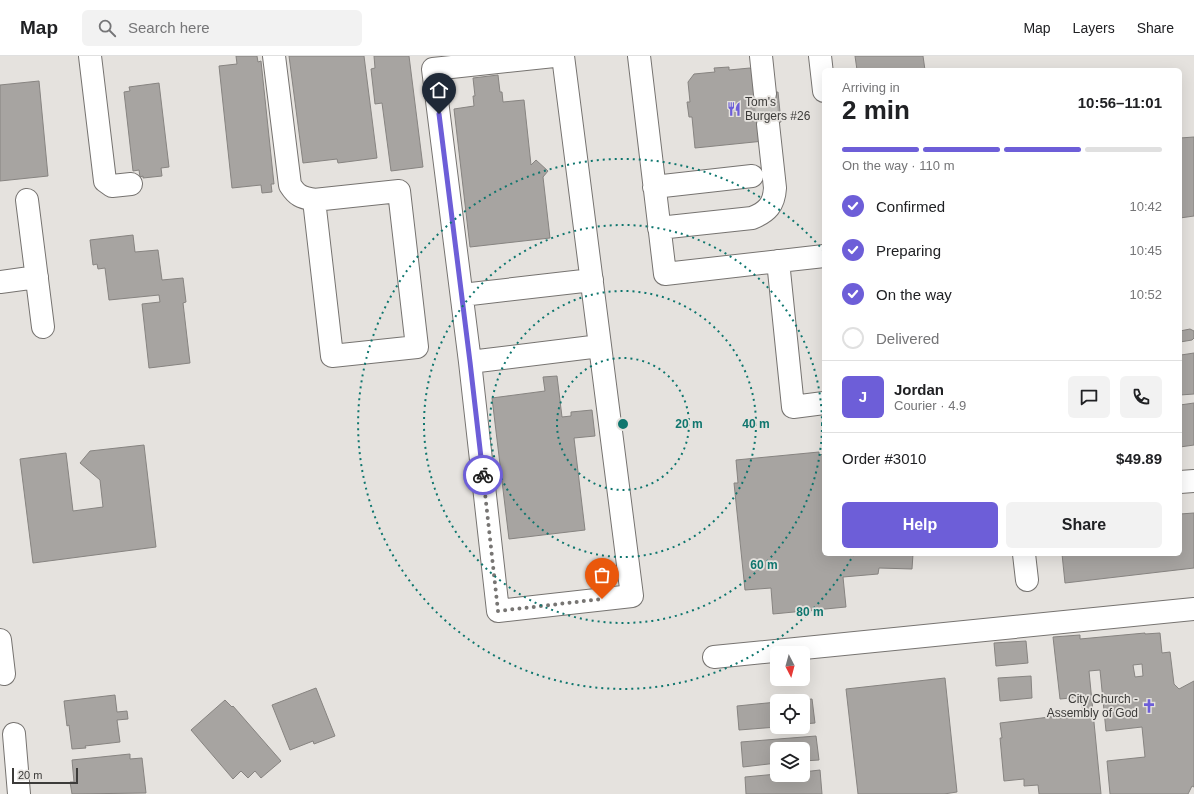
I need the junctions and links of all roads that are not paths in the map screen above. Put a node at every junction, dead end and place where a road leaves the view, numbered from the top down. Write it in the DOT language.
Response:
graph roads {
  1 [pos="90,56"];
  2 [pos="274,56"];
  3 [pos="554,56"];
  4 [pos="563,56"];
  5 [pos="639,56"];
  6 [pos="761,56"];
  7 [pos="820,56"];
  8 [pos="432,62"];
  9 [pos="822,74"];
  10 [pos="765,94"];
  11 [pos="768,124"];
  12 [pos="752,176"];
  13 [pos="131,184"];
  14 [pos="654,187"];
  15 [pos="27,200"];
  16 [pos="314,200"];
  17 [pos="659,228"];
  18 [pos="822,256"];
  19 [pos="778,261"];
  20 [pos="37,277"];
  21 [pos="592,280"];
  22 [pos="0,282"];
  23 [pos="462,295"];
  24 [pos="43,327"];
  25 [pos="600,346"];
  26 [pos="470,362"];
  27 [pos="822,403"];
  28 [pos="1194,481"];
  29 [pos="1182,482"];
  30 [pos="1024,556"];
  31 [pos="1027,580"];
  32 [pos="1194,609"];
  33 [pos="0,640"];
  34 [pos="714,657"];
  35 [pos="4,674"];
  36 [pos="14,734"];
  37 [pos="19,794"];
  1 -- 13 [label="street"];
  2 -- 16 [label="street"];
  3 -- 8 [label="street"];
  4 -- 21 [label="street"];
  5 -- 14 [label="street"];
  6 -- 10 [label="street"];
  7 -- 9 [label="street"];
  8 -- 23 [label="street"];
  11 -- 17 [label="street"];
  12 -- 14 [label="street"];
  14 -- 17 [label="street"];
  15 -- 20 [label="street"];
  16 -- 16 [label="street"];
  17 -- 19 [label="street"];
  18 -- 19 [label="street"];
  19 -- 27 [label="street"];
  20 -- 22 [label="street"];
  20 -- 24 [label="street"];
  21 -- 23 [label="street"];
  21 -- 25 [label="street"];
  23 -- 26 [label="street"];
  25 -- 26 [label="street"];
  25 -- 26 [label="street"];
  28 -- 29 [label="street"];
  30 -- 31 [label="street"];
  32 -- 34 [label="street"];
  33 -- 35 [label="street"];
  36 -- 37 [label="street"];
}
